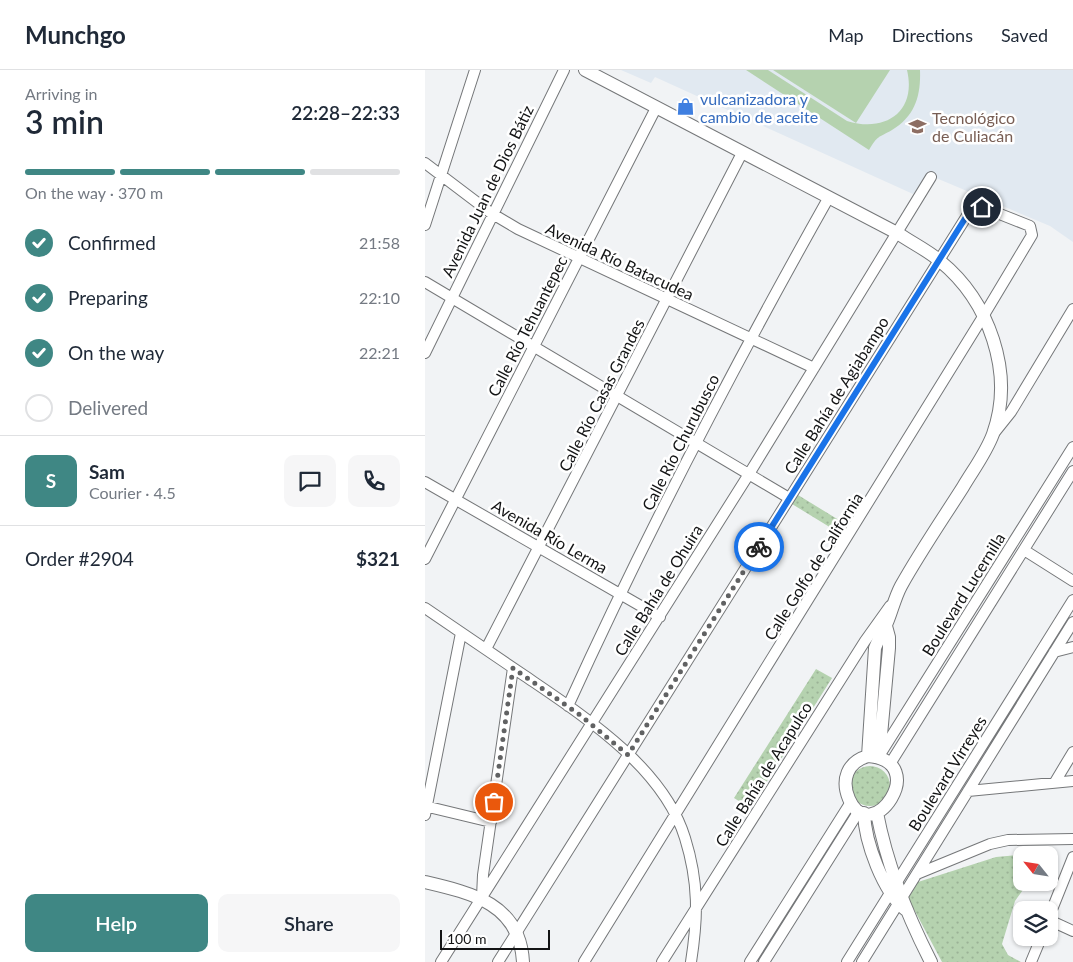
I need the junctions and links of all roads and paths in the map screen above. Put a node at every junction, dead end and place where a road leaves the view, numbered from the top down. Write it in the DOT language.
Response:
graph roads {
  1 [pos="475,70"];
  2 [pos="564,70"];
  3 [pos="585,70"];
  4 [pos="656,108"];
  5 [pos="742,153"];
  6 [pos="425,163"];
  7 [pos="441,175"];
  8 [pos="931,177"];
  9 [pos="829,198"];
  10 [pos="982,207"];
  11 [pos="491,213"];
  12 [pos="425,225"];
  13 [pos="899,234"];
  14 [pos="578,259"];
  15 [pos="939,260"];
  16 [pos="425,282"];
  17 [pos="452,298"];
  18 [pos="667,300"];
  19 [pos="1073,309"];
  20 [pos="984,315"];
  21 [pos="750,338"];
  22 [pos="533,346"];
  23 [pos="425,353"];
  24 [pos="814,368"];
  25 [pos="617,396"];
  26 [pos="993,435"];
  27 [pos="696,443"];
  28 [pos="1073,448"];
  29 [pos="1073,471"];
  30 [pos="749,474"];
  31 [pos="425,482"];
  32 [pos="789,498"];
  33 [pos="456,500"];
  34 [pos="539,548"];
  35 [pos="1023,550"];
  36 [pos="425,559"];
  37 [pos="1073,581"];
  38 [pos="619,594"];
  39 [pos="1073,600"];
  40 [pos="892,604"];
  41 [pos="425,608"];
  42 [pos="660,617"];
  43 [pos="1073,622"];
  44 [pos="461,632"];
  45 [pos="1073,647"];
  46 [pos="486,650"];
  47 [pos="1054,652"];
  48 [pos="513,668"];
  49 [pos="568,706"];
  50 [pos="591,724"];
  51 [pos="1073,752"];
  52 [pos="628,755"];
  53 [pos="879,759"];
  54 [pos="1073,781"];
  55 [pos="1055,782"];
  56 [pos="968,791"];
  57 [pos="426,809"];
  58 [pos="858,809"];
  59 [pos="877,813"];
  60 [pos="675,817"];
  61 [pos="491,822"];
  62 [pos="1073,838"];
  63 [pos="1073,857"];
  64 [pos="917,874"];
  65 [pos="425,882"];
  66 [pos="894,887"];
  67 [pos="482,898"];
  68 [pos="1056,901"];
  69 [pos="902,903"];
  70 [pos="698,905"];
  71 [pos="1058,923"];
  72 [pos="1073,931"];
  73 [pos="517,932"];
  74 [pos="1038,946"];
  75 [pos="930,961"];
  76 [pos="441,962"];
  77 [pos="498,962"];
  78 [pos="523,962"];
  79 [pos="584,962"];
  80 [pos="662,962"];
  81 [pos="691,962"];
  82 [pos="750,962"];
  83 [pos="764,962"];
  84 [pos="847,962"];
  85 [pos="863,962"];
  86 [pos="1031,962"];
  1 -- 7 [label="street"];
  2 -- 11 [label="street, Avenida Juan de Dios Bátiz"];
  3 -- 4 [label="main road"];
  4 -- 5 [label="main road"];
  4 -- 14 [label="street, Calle Río Tehuantepec"];
  5 -- 9 [label="main road"];
  5 -- 18 [label="street, Calle Río Casas Grandes"];
  6 -- 7 [label="street, Avenida Río Batacudea"];
  7 -- 11 [label="street, Avenida Río Batacudea"];
  7 -- 12 [label="street"];
  8 -- 13 [label="street, Calle Bahía de Ohuira"];
  9 -- 13 [label="main road"];
  9 -- 21 [label="street, Calle Río Churubusco"];
  10 -- 15 [label="street, Calle Bahía de Agiabampo"];
  10 -- 20 [label="street, Calle Golfo de California"];
  11 -- 14 [label="street, Avenida Río Batacudea"];
  11 -- 17 [label="street, Avenida Juan de Dios Bátiz"];
  13 -- 15 [label="main road"];
  13 -- 24 [label="street, Calle Bahía de Ohuira"];
  14 -- 18 [label="street, Avenida Río Batacudea"];
  14 -- 22 [label="street, Calle Río Tehuantepec"];
  15 -- 20 [label="main road"];
  15 -- 32 [label="street, Calle Bahía de Agiabampo"];
  16 -- 17 [label="street"];
  17 -- 22 [label="street"];
  17 -- 23 [label="street, Avenida Juan de Dios Bátiz"];
  18 -- 21 [label="street, Avenida Río Batacudea"];
  18 -- 25 [label="street, Calle Río Casas Grandes"];
  19 -- 26 [label="street"];
  20 -- 26 [label="main road"];
  20 -- 60 [label="street, Calle Golfo de California"];
  21 -- 24 [label="street, Avenida Río Batacudea"];
  21 -- 27 [label="street, Calle Río Churubusco"];
  22 -- 25 [label="street"];
  22 -- 33 [label="street, Calle Río Tehuantepec"];
  24 -- 30 [label="street, Calle Bahía de Ohuira"];
  25 -- 27 [label="street"];
  25 -- 34 [label="street, Calle Río Casas Grandes"];
  26 -- 40 [label="main road"];
  27 -- 30 [label="street"];
  27 -- 38 [label="street, Calle Río Churubusco"];
  28 -- 53 [label="street, Boulevard Lucernilla"];
  29 -- 35 [label="street, Boulevard Lucernilla"];
  30 -- 32 [label="street"];
  30 -- 42 [label="street, Calle Bahía de Ohuira"];
  31 -- 33 [label="street, Avenida Río Lerma"];
  32 -- 52 [label="street, Calle Bahía de Agiabampo"];
  33 -- 34 [label="street, Avenida Río Lerma"];
  33 -- 36 [label="street, Calle Río Tehuantepec"];
  34 -- 38 [label="street, Avenida Río Lerma"];
  34 -- 46 [label="street, Calle Río Casas Grandes"];
  35 -- 37 [label="street"];
  35 -- 53 [label="street, Boulevard Lucernilla"];
  38 -- 42 [label="street, Avenida Río Lerma"];
  38 -- 49 [label="street, Calle Río Churubusco"];
  39 -- 66 [label="street, Boulevard Virreyes"];
  40 -- 53 [label="main road"];
  40 -- 70 [label="street, Calle Bahía de Acapulco"];
  41 -- 44 [label="street"];
  42 -- 50 [label="street, Calle Bahía de Ohuira"];
  43 -- 47 [label="street, Boulevard Virreyes"];
  44 -- 46 [label="street"];
  44 -- 57 [label="street"];
  45 -- 47 [label="street"];
  46 -- 48 [label="street"];
  47 -- 56 [label="street, Boulevard Virreyes"];
  48 -- 49 [label="street"];
  48 -- 61 [label="street"];
  49 -- 50 [label="street"];
  50 -- 52 [label="street"];
  50 -- 67 [label="street, Calle Bahía de Ohuira"];
  51 -- 55 [label="street"];
  52 -- 60 [label="street"];
  52 -- 73 [label="street, Calle Bahía de Agiabampo"];
  53 -- 58 [label="main road"];
  53 -- 59 [label="main road"];
  54 -- 55 [label="street"];
  55 -- 56 [label="street"];
  56 -- 64 [label="street, Boulevard Virreyes"];
  57 -- 61 [label="street"];
  58 -- 59 [label="main road"];
  58 -- 66 [label="main road"];
  58 -- 82 [label="street"];
  58 -- 83 [label="street"];
  59 -- 66 [label="main road"];
  60 -- 70 [label="street"];
  60 -- 79 [label="street, Calle Golfo de California"];
  61 -- 67 [label="street"];
  62 -- 64 [label="street"];
  63 -- 68 [label="street"];
  64 -- 66 [label="street"];
  64 -- 69 [label="street, Boulevard Virreyes"];
  65 -- 67 [label="main road"];
  66 -- 69 [label="main road"];
  66 -- 84 [label="street, Boulevard Virreyes"];
  67 -- 73 [label="main road"];
  67 -- 76 [label="street, Calle Bahía de Ohuira"];
  69 -- 75 [label="main road"];
  69 -- 85 [label="street, Boulevard Virreyes"];
  70 -- 80 [label="street, Calle Bahía de Acapulco"];
  70 -- 81 [label="street"];
  71 -- 72 [label="street"];
  73 -- 77 [label="street, Calle Bahía de Agiabampo"];
  73 -- 78 [label="main road"];
  74 -- 86 [label="street"];
}
